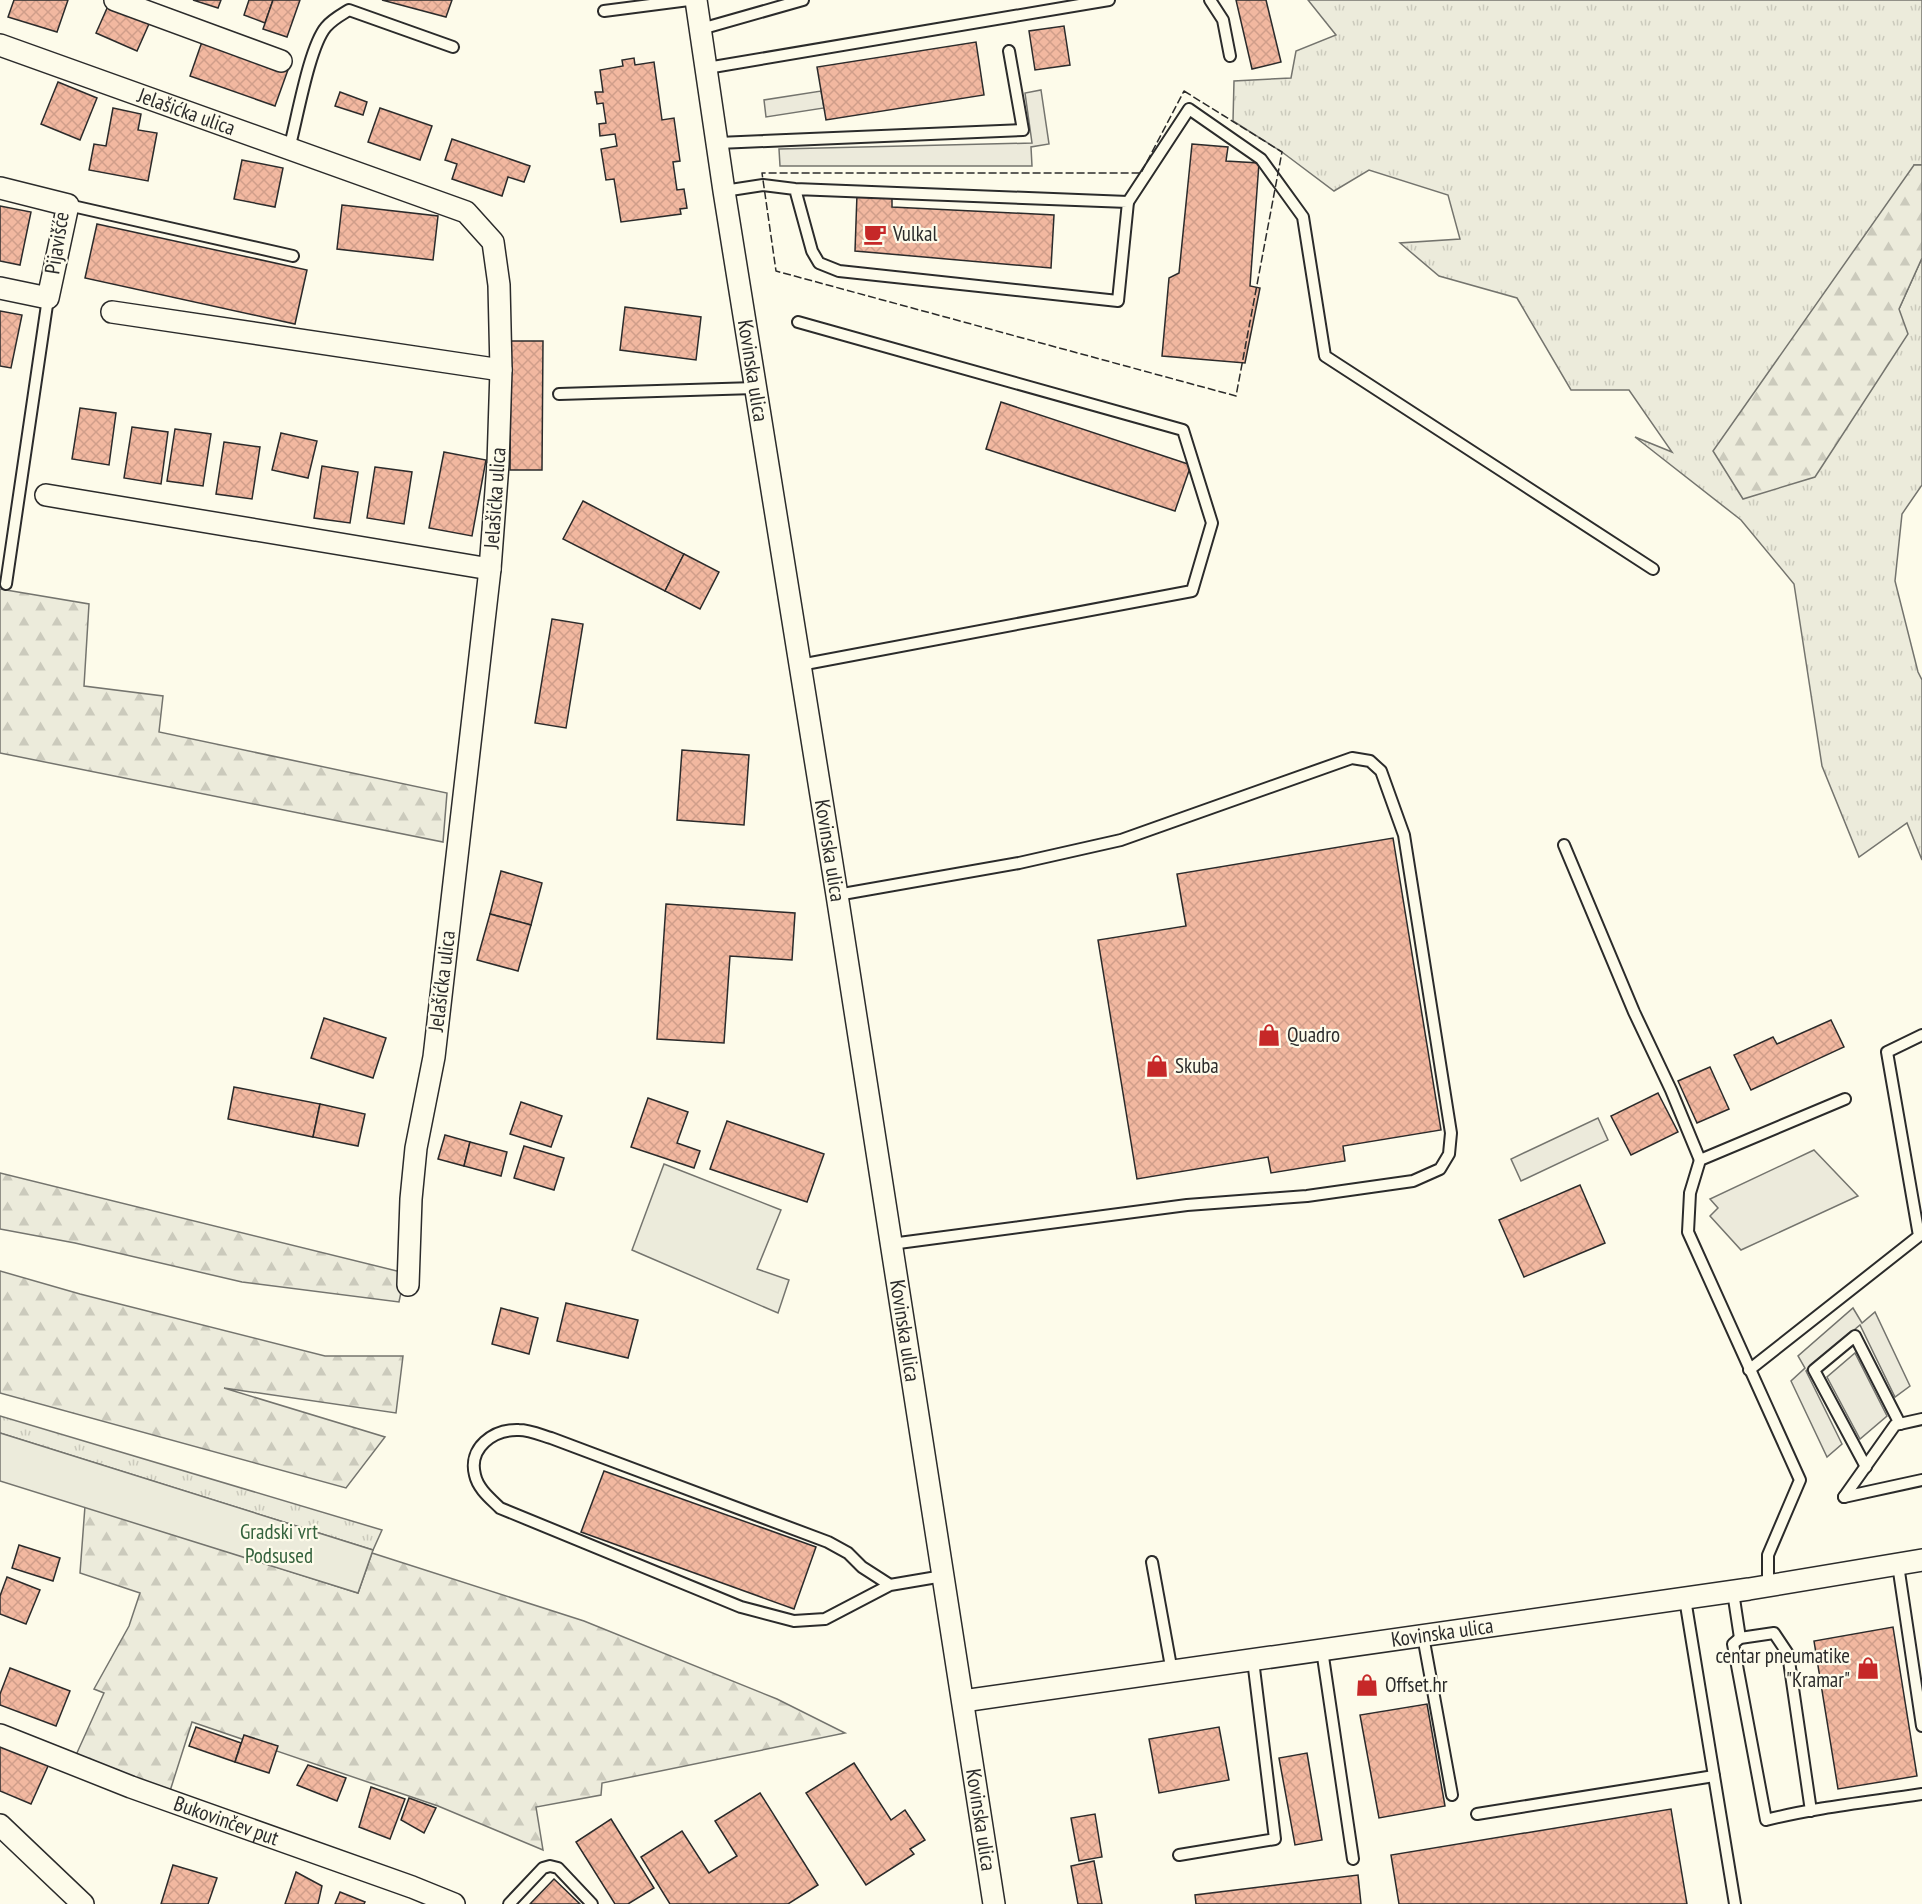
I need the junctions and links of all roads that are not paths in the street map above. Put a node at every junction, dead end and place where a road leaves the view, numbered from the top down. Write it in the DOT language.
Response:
graph roads {
  1 [pos="115,0"];
  2 [pos="688,0"];
  3 [pos="696,0"];
  4 [pos="803,0"];
  5 [pos="1109,0"];
  6 [pos="1210,0"];
  7 [pos="604,12"];
  8 [pos="701,29"];
  9 [pos="0,45"];
  10 [pos="453,46"];
  11 [pos="1009,51"];
  12 [pos="1230,56"];
  13 [pos="281,61"];
  14 [pos="707,68"];
  15 [pos="718,143"];
  16 [pos="289,149"];
  17 [pos="0,188"];
  18 [pos="795,189"];
  19 [pos="724,191"];
  20 [pos="1128,202"];
  21 [pos="68,204"];
  22 [pos="293,256"];
  23 [pos="0,288"];
  24 [pos="48,298"];
  25 [pos="112,312"];
  26 [pos="798,322"];
  27 [pos="501,370"];
  28 [pos="755,387"];
  29 [pos="559,394"];
  30 [pos="46,495"];
  31 [pos="490,569"];
  32 [pos="1653,569"];
  33 [pos="6,584"];
  34 [pos="800,664"];
  35 [pos="1564,845"];
  36 [pos="837,895"];
  37 [pos="1922,1035"];
  38 [pos="1845,1099"];
  39 [pos="1700,1160"];
  40 [pos="891,1244"];
  41 [pos="408,1285"];
  42 [pos="1749,1370"];
  43 [pos="1922,1419"];
  44 [pos="1900,1424"];
  45 [pos="1866,1467"];
  46 [pos="1922,1480"];
  47 [pos="1922,1560"];
  48 [pos="1152,1562"];
  49 [pos="1898,1565"];
  50 [pos="943,1576"];
  51 [pos="890,1585"];
  52 [pos="1768,1586"];
  53 [pos="1733,1592"];
  54 [pos="1686,1599"];
  55 [pos="1423,1636"];
  56 [pos="1740,1638"];
  57 [pos="1322,1650"];
  58 [pos="1253,1660"];
  59 [pos="1172,1672"];
  60 [pos="963,1701"];
  61 [pos="1922,1726"];
  62 [pos="0,1735"];
  63 [pos="1714,1776"];
  64 [pos="1922,1794"];
  65 [pos="1452,1796"];
  66 [pos="1811,1811"];
  67 [pos="1478,1814"];
  68 [pos="0,1825"];
  69 [pos="1179,1855"];
  70 [pos="1353,1859"];
  71 [pos="83,1904"];
  72 [pos="454,1904"];
  73 [pos="508,1904"];
  74 [pos="592,1904"];
  75 [pos="994,1904"];
  76 [pos="1735,1904"];
  1 -- 13 [label="street"];
  2 -- 7 [label="lane"];
  3 -- 8 [label="street, Kovinska ulica"];
  4 -- 8 [label="lane"];
  5 -- 14 [label="lane"];
  6 -- 12 [label="lane"];
  8 -- 14 [label="street, Kovinska ulica"];
  9 -- 16 [label="street, Jelašićka ulica"];
  10 -- 16 [label="lane"];
  11 -- 15 [label="lane"];
  14 -- 15 [label="street, Kovinska ulica"];
  15 -- 19 [label="street, Kovinska ulica"];
  16 -- 27 [label="street, Jelašićka ulica"];
  17 -- 21 [label="street, Pijavišće"];
  18 -- 19 [label="lane"];
  18 -- 20 [label="lane"];
  18 -- 20 [label="lane"];
  19 -- 28 [label="street, Kovinska ulica"];
  20 -- 32 [label="lane"];
  21 -- 22 [label="lane"];
  21 -- 24 [label="street, Pijavišće"];
  23 -- 24 [label="street, Pijavišće"];
  24 -- 33 [label="lane"];
  25 -- 27 [label="street"];
  26 -- 34 [label="lane"];
  27 -- 31 [label="street, Jelašićka ulica"];
  28 -- 29 [label="lane"];
  28 -- 34 [label="street, Kovinska ulica"];
  30 -- 31 [label="street"];
  31 -- 41 [label="street, Jelašićka ulica"];
  34 -- 36 [label="street, Kovinska ulica"];
  35 -- 39 [label="lane"];
  36 -- 40 [label="street, Kovinska ulica"];
  36 -- 40 [label="lane"];
  37 -- 42 [label="lane"];
  38 -- 39 [label="lane"];
  39 -- 42 [label="lane"];
  40 -- 50 [label="street, Kovinska ulica"];
  42 -- 52 [label="lane"];
  43 -- 44 [label="lane"];
  44 -- 45 [label="lane"];
  44 -- 45 [label="lane"];
  45 -- 46 [label="lane"];
  47 -- 49 [label="street, Kovinska ulica"];
  48 -- 59 [label="lane"];
  49 -- 52 [label="street, Kovinska ulica"];
  49 -- 61 [label="lane"];
  50 -- 51 [label="lane"];
  50 -- 60 [label="street, Kovinska ulica"];
  51 -- 51 [label="lane"];
  52 -- 53 [label="street, Kovinska ulica"];
  53 -- 54 [label="street, Kovinska ulica"];
  53 -- 56 [label="lane"];
  54 -- 55 [label="street, Kovinska ulica"];
  54 -- 63 [label="lane"];
  55 -- 57 [label="street, Kovinska ulica"];
  55 -- 65 [label="lane"];
  56 -- 66 [label="lane"];
  56 -- 66 [label="lane"];
  57 -- 58 [label="street, Kovinska ulica"];
  57 -- 70 [label="lane"];
  58 -- 59 [label="street, Kovinska ulica"];
  58 -- 69 [label="lane"];
  59 -- 60 [label="street, Kovinska ulica"];
  60 -- 75 [label="street, Kovinska ulica"];
  62 -- 72 [label="street, Bukovinčev put"];
  63 -- 67 [label="lane"];
  63 -- 76 [label="lane"];
  64 -- 66 [label="lane"];
  68 -- 71 [label="street"];
  73 -- 74 [label="lane"];
}
